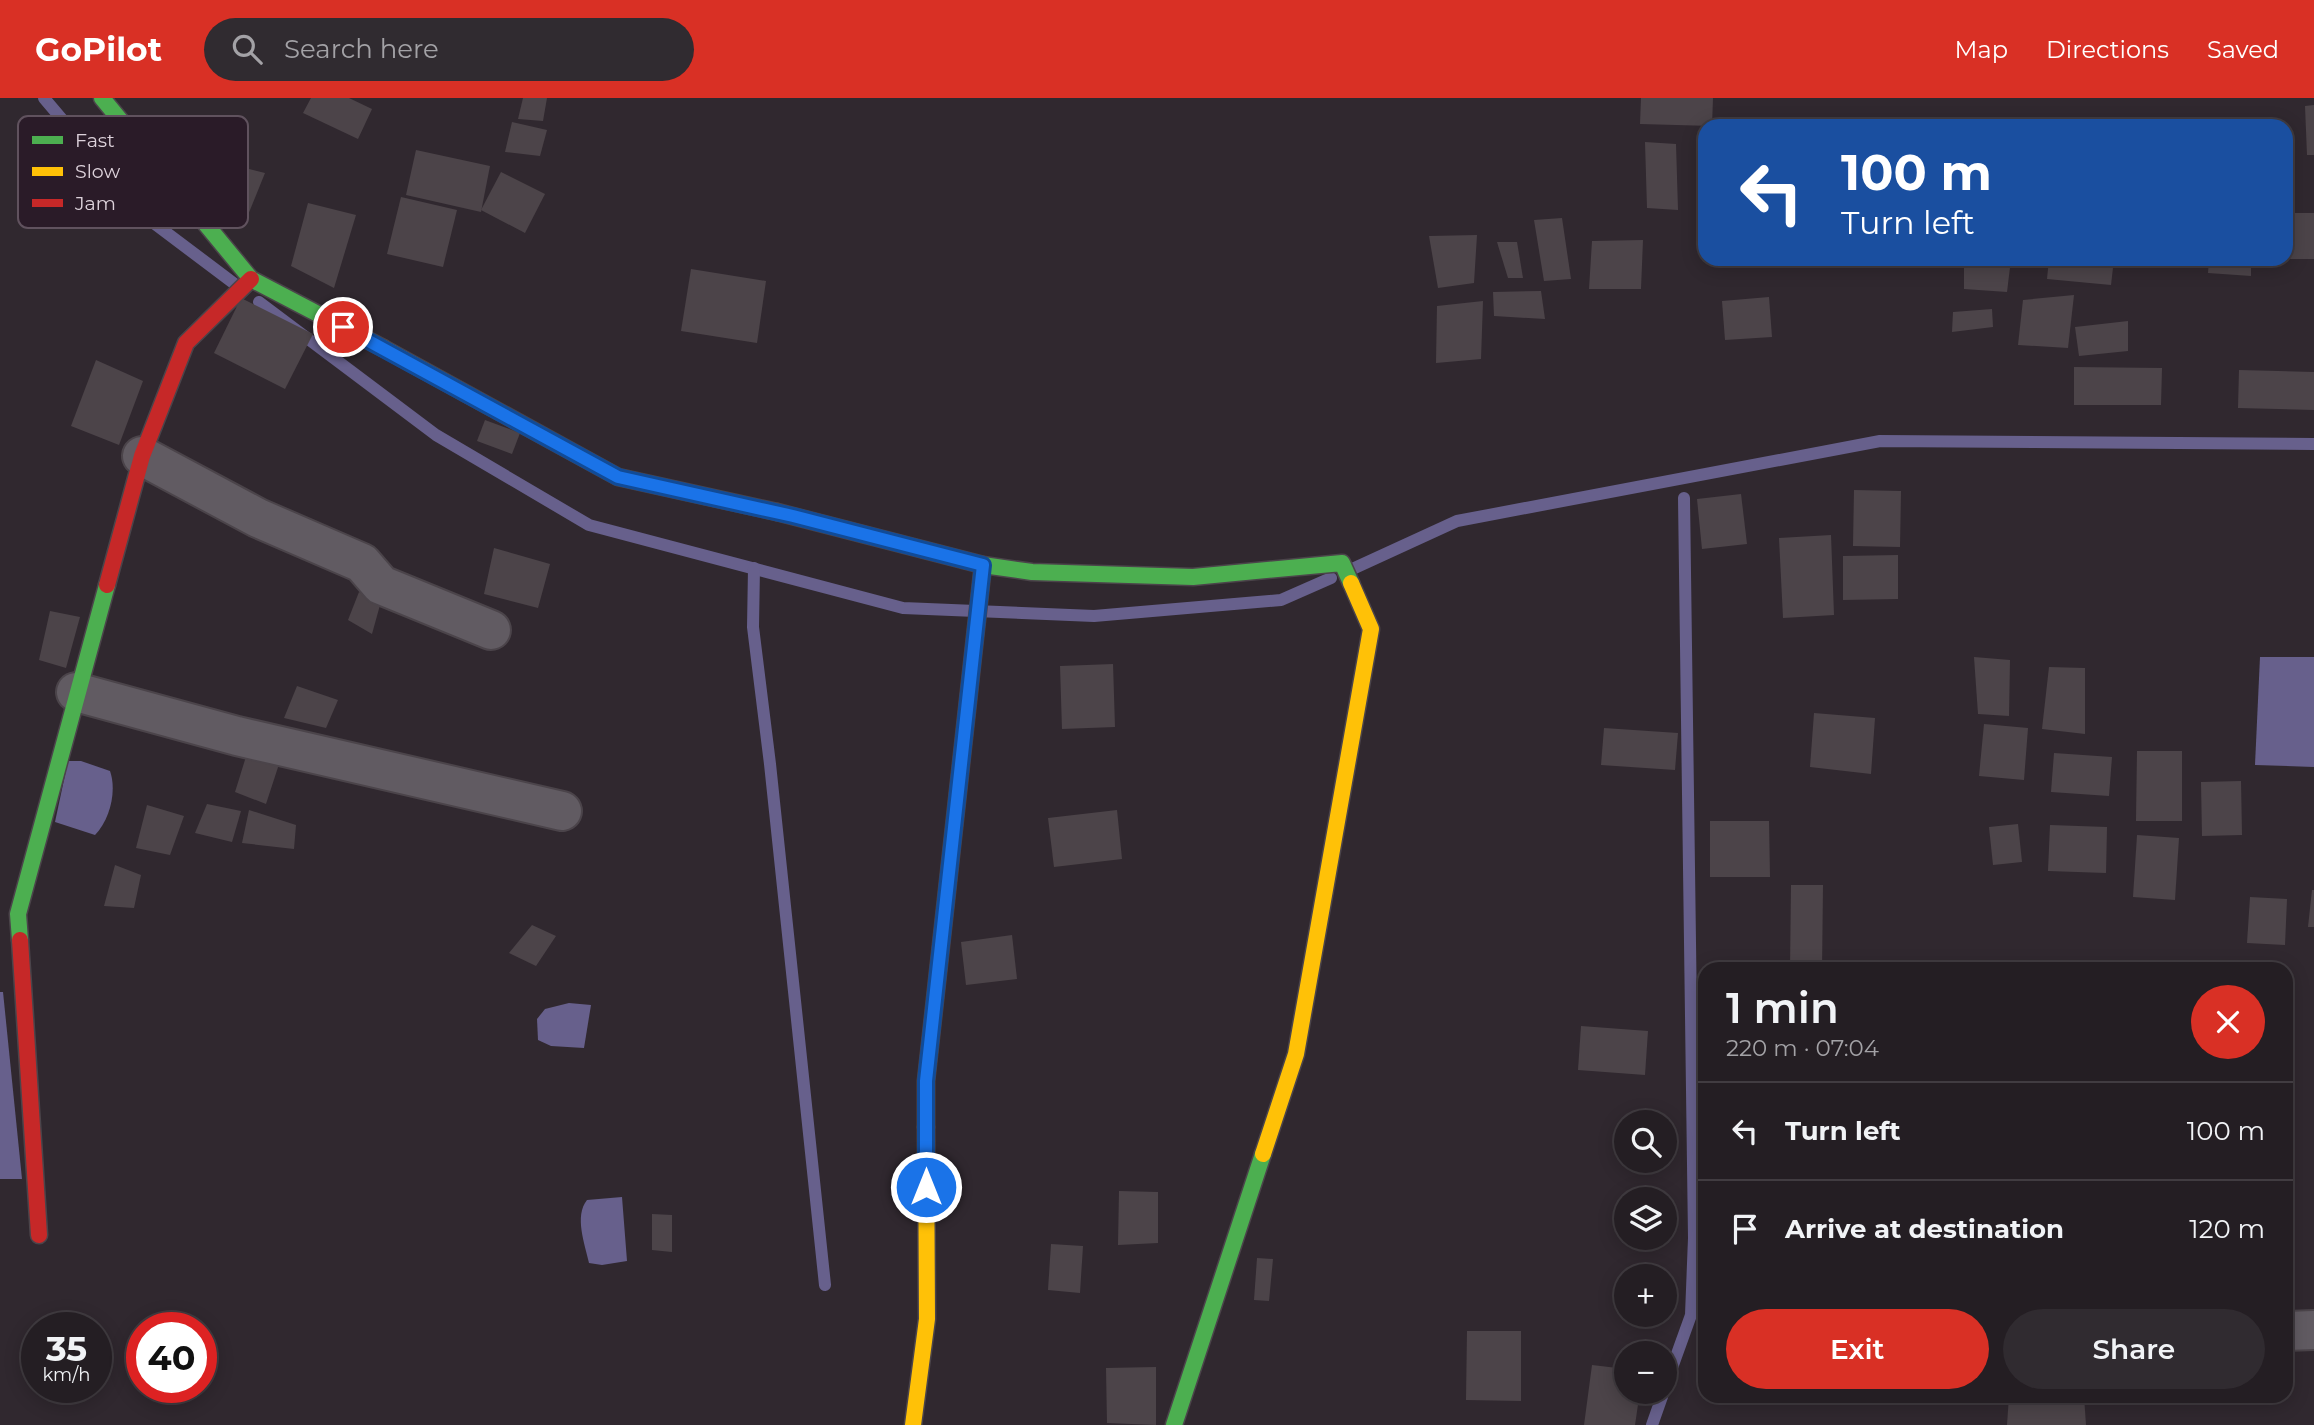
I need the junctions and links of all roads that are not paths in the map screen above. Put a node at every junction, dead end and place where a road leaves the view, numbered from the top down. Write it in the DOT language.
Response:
graph roads {
  1 [pos="102,98"];
  2 [pos="117,116"];
  3 [pos="209,228"];
  4 [pos="251,279"];
  5 [pos="142,456"];
  6 [pos="983,565"];
  7 [pos="491,629"];
  8 [pos="76,692"];
  9 [pos="562,811"];
  10 [pos="40,1235"];
  11 [pos="2314,1330"];
  12 [pos="2293,1331"];
  13 [pos="913,1425"];
  14 [pos="1174,1425"];
  1 -- 2 [label="street"];
  3 -- 4 [label="street"];
  4 -- 5 [label="street"];
  4 -- 6 [label="street"];
  5 -- 7 [label="street"];
  5 -- 8 [label="street"];
  6 -- 13 [label="street"];
  6 -- 14 [label="street"];
  8 -- 9 [label="street"];
  8 -- 10 [label="street"];
  11 -- 12 [label="street"];
}
